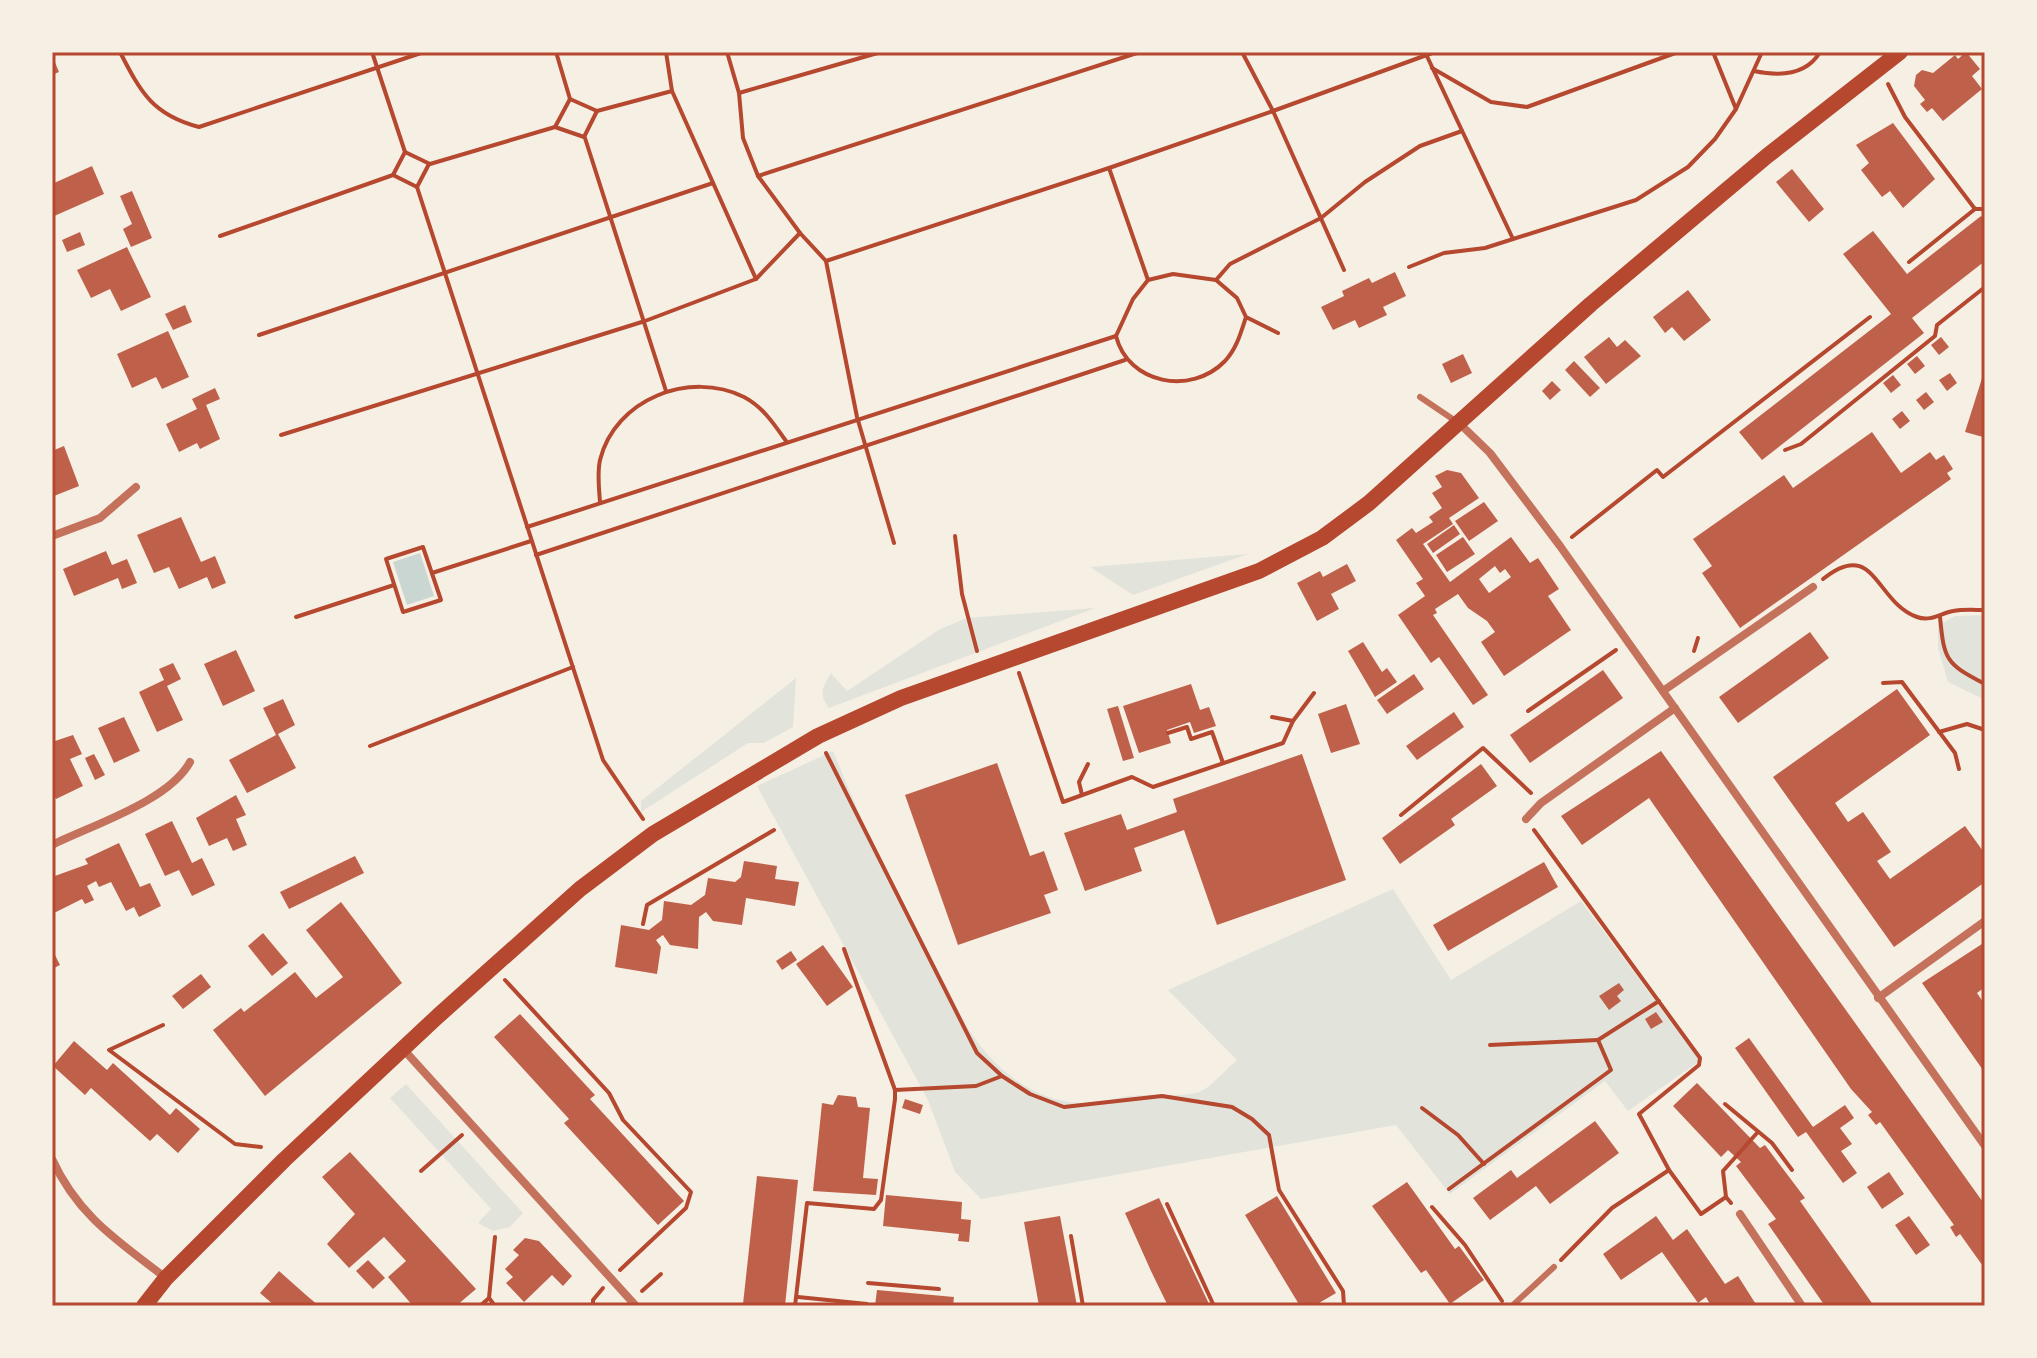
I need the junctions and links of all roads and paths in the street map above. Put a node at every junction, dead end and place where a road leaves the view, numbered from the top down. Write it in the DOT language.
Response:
graph roads {
  1 [pos="120,52"];
  2 [pos="372,52"];
  3 [pos="424,52"];
  4 [pos="556,52"];
  5 [pos="666,52"];
  6 [pos="727,52"];
  7 [pos="881,52"];
  8 [pos="1108,52"];
  9 [pos="1140,52"];
  10 [pos="1242,52"];
  11 [pos="1435,52"];
  12 [pos="1678,52"];
  13 [pos="1713,52"];
  14 [pos="1762,52"];
  15 [pos="1820,52"];
  16 [pos="1900,52"];
  17 [pos="1128,54"];
  18 [pos="1425,54"];
  19 [pos="1111,61"];
  20 [pos="376,66"];
  21 [pos="1432,68"];
  22 [pos="1880,68"];
  23 [pos="1754,71"];
  24 [pos="672,91"];
  25 [pos="739,93"];
  26 [pos="570,99"];
  27 [pos="1736,109"];
  28 [pos="597,111"];
  29 [pos="1273,111"];
  30 [pos="555,127"];
  31 [pos="1462,131"];
  32 [pos="584,137"];
  33 [pos="405,152"];
  34 [pos="430,164"];
  35 [pos="1109,168"];
  36 [pos="393,175"];
  37 [pos="758,176"];
  38 [pos="713,183"];
  39 [pos="417,187"];
  40 [pos="1975,209"];
  41 [pos="1985,209"];
  42 [pos="610,216"];
  43 [pos="1321,218"];
  44 [pos="800,233"];
  45 [pos="220,236"];
  46 [pos="1513,239"];
  47 [pos="826,261"];
  48 [pos="1909,262"];
  49 [pos="1409,267"];
  50 [pos="444,270"];
  51 [pos="1344,270"];
  52 [pos="756,279"];
  53 [pos="1148,280"];
  54 [pos="1216,280"];
  55 [pos="1985,287"];
  56 [pos="1246,317"];
  57 [pos="1870,317"];
  58 [pos="645,321"];
  59 [pos="1278,333"];
  60 [pos="259,335"];
  61 [pos="1116,336"];
  62 [pos="1125,360"];
  63 [pos="477,374"];
  64 [pos="666,391"];
  65 [pos="1420,397"];
  66 [pos="857,417"];
  67 [pos="1457,422"];
  68 [pos="281,435"];
  69 [pos="786,441"];
  70 [pos="866,447"];
  71 [pos="1702,447"];
  72 [pos="1785,450"];
  73 [pos="1706,453"];
  74 [pos="136,487"];
  75 [pos="600,502"];
  76 [pos="527,527"];
  77 [pos="52,536"];
  78 [pos="955,536"];
  79 [pos="531,541"];
  80 [pos="894,543"];
  81 [pos="1560,546"];
  82 [pos="536,555"];
  83 [pos="432,573"];
  84 [pos="394,585"];
  85 [pos="1813,587"];
  86 [pos="1985,610"];
  87 [pos="296,617"];
  88 [pos="1940,617"];
  89 [pos="1628,641"];
  90 [pos="1014,657"];
  91 [pos="573,667"];
  92 [pos="983,668"];
  93 [pos="1883,683"];
  94 [pos="1985,684"];
  95 [pos="1663,691"];
  96 [pos="1314,693"];
  97 [pos="1675,708"];
  98 [pos="1528,711"];
  99 [pos="1272,717"];
  100 [pos="1293,721"];
  101 [pos="1985,730"];
  102 [pos="1939,732"];
  103 [pos="1168,733"];
  104 [pos="818,736"];
  105 [pos="370,746"];
  106 [pos="190,762"];
  107 [pos="1223,763"];
  108 [pos="1088,764"];
  109 [pos="1959,769"];
  110 [pos="1082,795"];
  111 [pos="1541,803"];
  112 [pos="1401,815"];
  113 [pos="1526,819"];
  114 [pos="774,830"];
  115 [pos="653,834"];
  116 [pos="52,845"];
  117 [pos="1985,921"];
  118 [pos="643,924"];
  119 [pos="844,949"];
  120 [pos="493,967"];
  121 [pos="1878,998"];
  122 [pos="1659,1001"];
  123 [pos="163,1025"];
  124 [pos="1598,1040"];
  125 [pos="1490,1045"];
  126 [pos="404,1050"];
  127 [pos="1002,1076"];
  128 [pos="895,1090"];
  129 [pos="1725,1104"];
  130 [pos="1422,1108"];
  131 [pos="472,1125"];
  132 [pos="1757,1133"];
  133 [pos="1985,1146"];
  134 [pos="261,1147"];
  135 [pos="52,1159"];
  136 [pos="1484,1164"];
  137 [pos="1669,1170"];
  138 [pos="1792,1170"];
  139 [pos="421,1171"];
  140 [pos="1449,1189"];
  141 [pos="1726,1197"];
  142 [pos="1167,1204"];
  143 [pos="1432,1207"];
  144 [pos="1740,1214"];
  145 [pos="1071,1236"];
  146 [pos="495,1237"];
  147 [pos="1554,1267"];
  148 [pos="661,1274"];
  149 [pos="166,1278"];
  150 [pos="611,1279"];
  151 [pos="868,1283"];
  152 [pos="939,1289"];
  153 [pos="798,1297"];
  154 [pos="489,1298"];
  155 [pos="633,1303"];
  156 [pos="867,1304"];
  157 [pos="144,1306"];
  158 [pos="480,1306"];
  159 [pos="495,1306"];
  160 [pos="795,1306"];
  161 [pos="1083,1306"];
  162 [pos="1214,1306"];
  163 [pos="1344,1306"];
  164 [pos="1505,1306"];
  165 [pos="1512,1306"];
  166 [pos="1802,1306"];
  1 -- 20 [label="path"];
  2 -- 20 [label="path"];
  3 -- 20 [label="path"];
  4 -- 26 [label="path"];
  5 -- 24 [label="path"];
  6 -- 25 [label="path"];
  7 -- 25 [label="path"];
  8 -- 19 [label="path"];
  9 -- 17 [label="path"];
  10 -- 29 [label="path"];
  11 -- 18 [label="path"];
  12 -- 21 [label="path"];
  13 -- 27 [label="path"];
  14 -- 23 [label="path"];
  15 -- 23 [label="path"];
  16 -- 22 [label="main road"];
  17 -- 19 [label="path"];
  18 -- 21 [label="path"];
  18 -- 29 [label="path"];
  19 -- 37 [label="path"];
  20 -- 33 [label="path"];
  21 -- 31 [label="path"];
  22 -- 40 [label="path"];
  22 -- 67 [label="main road"];
  23 -- 27 [label="path"];
  24 -- 28 [label="path"];
  24 -- 38 [label="path"];
  25 -- 37 [label="path"];
  26 -- 28 [label="path"];
  26 -- 30 [label="path"];
  27 -- 46 [label="path"];
  28 -- 32 [label="path"];
  29 -- 35 [label="path"];
  29 -- 43 [label="path"];
  30 -- 32 [label="path"];
  30 -- 34 [label="path"];
  31 -- 43 [label="path"];
  31 -- 46 [label="path"];
  32 -- 42 [label="path"];
  33 -- 34 [label="path"];
  33 -- 36 [label="path"];
  34 -- 39 [label="path"];
  35 -- 47 [label="path"];
  35 -- 53 [label="path"];
  36 -- 39 [label="path"];
  36 -- 45 [label="path"];
  37 -- 44 [label="path"];
  38 -- 42 [label="path"];
  38 -- 52 [label="path"];
  39 -- 50 [label="path"];
  40 -- 41 [label="path"];
  40 -- 48 [label="path"];
  42 -- 50 [label="path"];
  42 -- 58 [label="path"];
  43 -- 51 [label="path"];
  43 -- 54 [label="path"];
  44 -- 47 [label="path"];
  44 -- 52 [label="path"];
  46 -- 49 [label="path"];
  47 -- 66 [label="path"];
  50 -- 60 [label="path"];
  50 -- 63 [label="path"];
  52 -- 58 [label="path"];
  53 -- 54 [label="path"];
  53 -- 61 [label="path"];
  54 -- 56 [label="path"];
  55 -- 72 [label="path"];
  56 -- 59 [label="path"];
  56 -- 62 [label="path"];
  57 -- 71 [label="path"];
  58 -- 63 [label="path"];
  58 -- 64 [label="path"];
  61 -- 62 [label="path"];
  61 -- 66 [label="path"];
  62 -- 70 [label="path"];
  63 -- 68 [label="path"];
  63 -- 76 [label="path"];
  64 -- 69 [label="path"];
  64 -- 75 [label="path"];
  65 -- 67 [label="lane"];
  66 -- 69 [label="path"];
  66 -- 70 [label="path"];
  67 -- 81 [label="street"];
  67 -- 90 [label="main road"];
  69 -- 75 [label="path"];
  70 -- 80 [label="path"];
  70 -- 82 [label="path"];
  71 -- 73 [label="path"];
  71 -- 81 [label="path"];
  74 -- 77 [label="street"];
  75 -- 76 [label="path"];
  76 -- 79 [label="path"];
  78 -- 92 [label="path"];
  79 -- 82 [label="path"];
  79 -- 83 [label="path"];
  81 -- 89 [label="street"];
  82 -- 91 [label="path"];
  83 -- 84 [label="path"];
  83 -- 84 [label="path"];
  84 -- 87 [label="path"];
  85 -- 88 [label="path"];
  85 -- 95 [label="street"];
  86 -- 88 [label="path"];
  88 -- 94 [label="path"];
  89 -- 95 [label="street"];
  89 -- 98 [label="path"];
  90 -- 92 [label="main road"];
  90 -- 110 [label="path"];
  91 -- 105 [label="path"];
  91 -- 115 [label="path"];
  92 -- 104 [label="main road"];
  93 -- 102 [label="path"];
  95 -- 97 [label="street"];
  96 -- 100 [label="path"];
  97 -- 111 [label="street"];
  97 -- 121 [label="street"];
  99 -- 100 [label="path"];
  100 -- 107 [label="path"];
  101 -- 102 [label="path"];
  102 -- 109 [label="path"];
  103 -- 107 [label="path"];
  104 -- 115 [label="main road"];
  104 -- 127 [label="path"];
  106 -- 116 [label="street"];
  107 -- 110 [label="path"];
  108 -- 110 [label="path"];
  111 -- 112 [label="path"];
  111 -- 113 [label="street"];
  113 -- 122 [label="path"];
  114 -- 118 [label="path"];
  115 -- 120 [label="main road"];
  117 -- 121 [label="street"];
  119 -- 128 [label="path"];
  120 -- 126 [label="main road"];
  120 -- 150 [label="path"];
  121 -- 133 [label="street"];
  122 -- 124 [label="path"];
  122 -- 137 [label="path"];
  123 -- 134 [label="path"];
  124 -- 125 [label="path"];
  124 -- 136 [label="path"];
  126 -- 131 [label="street"];
  126 -- 149 [label="main road"];
  127 -- 128 [label="path"];
  127 -- 163 [label="path"];
  128 -- 153 [label="path"];
  129 -- 132 [label="path"];
  130 -- 136 [label="path"];
  131 -- 139 [label="path"];
  131 -- 150 [label="street"];
  132 -- 138 [label="path"];
  132 -- 141 [label="path"];
  135 -- 149 [label="street"];
  136 -- 140 [label="path"];
  137 -- 141 [label="path"];
  137 -- 147 [label="path"];
  141 -- 144 [label="path"];
  142 -- 162 [label="path"];
  143 -- 164 [label="path"];
  144 -- 166 [label="street"];
  145 -- 161 [label="path"];
  146 -- 154 [label="path"];
  147 -- 165 [label="lane"];
  148 -- 155 [label="path"];
  149 -- 157 [label="main road"];
  150 -- 155 [label="street"];
  151 -- 152 [label="path"];
  153 -- 156 [label="path"];
  153 -- 160 [label="path"];
  154 -- 158 [label="path"];
  154 -- 159 [label="path"];
}
